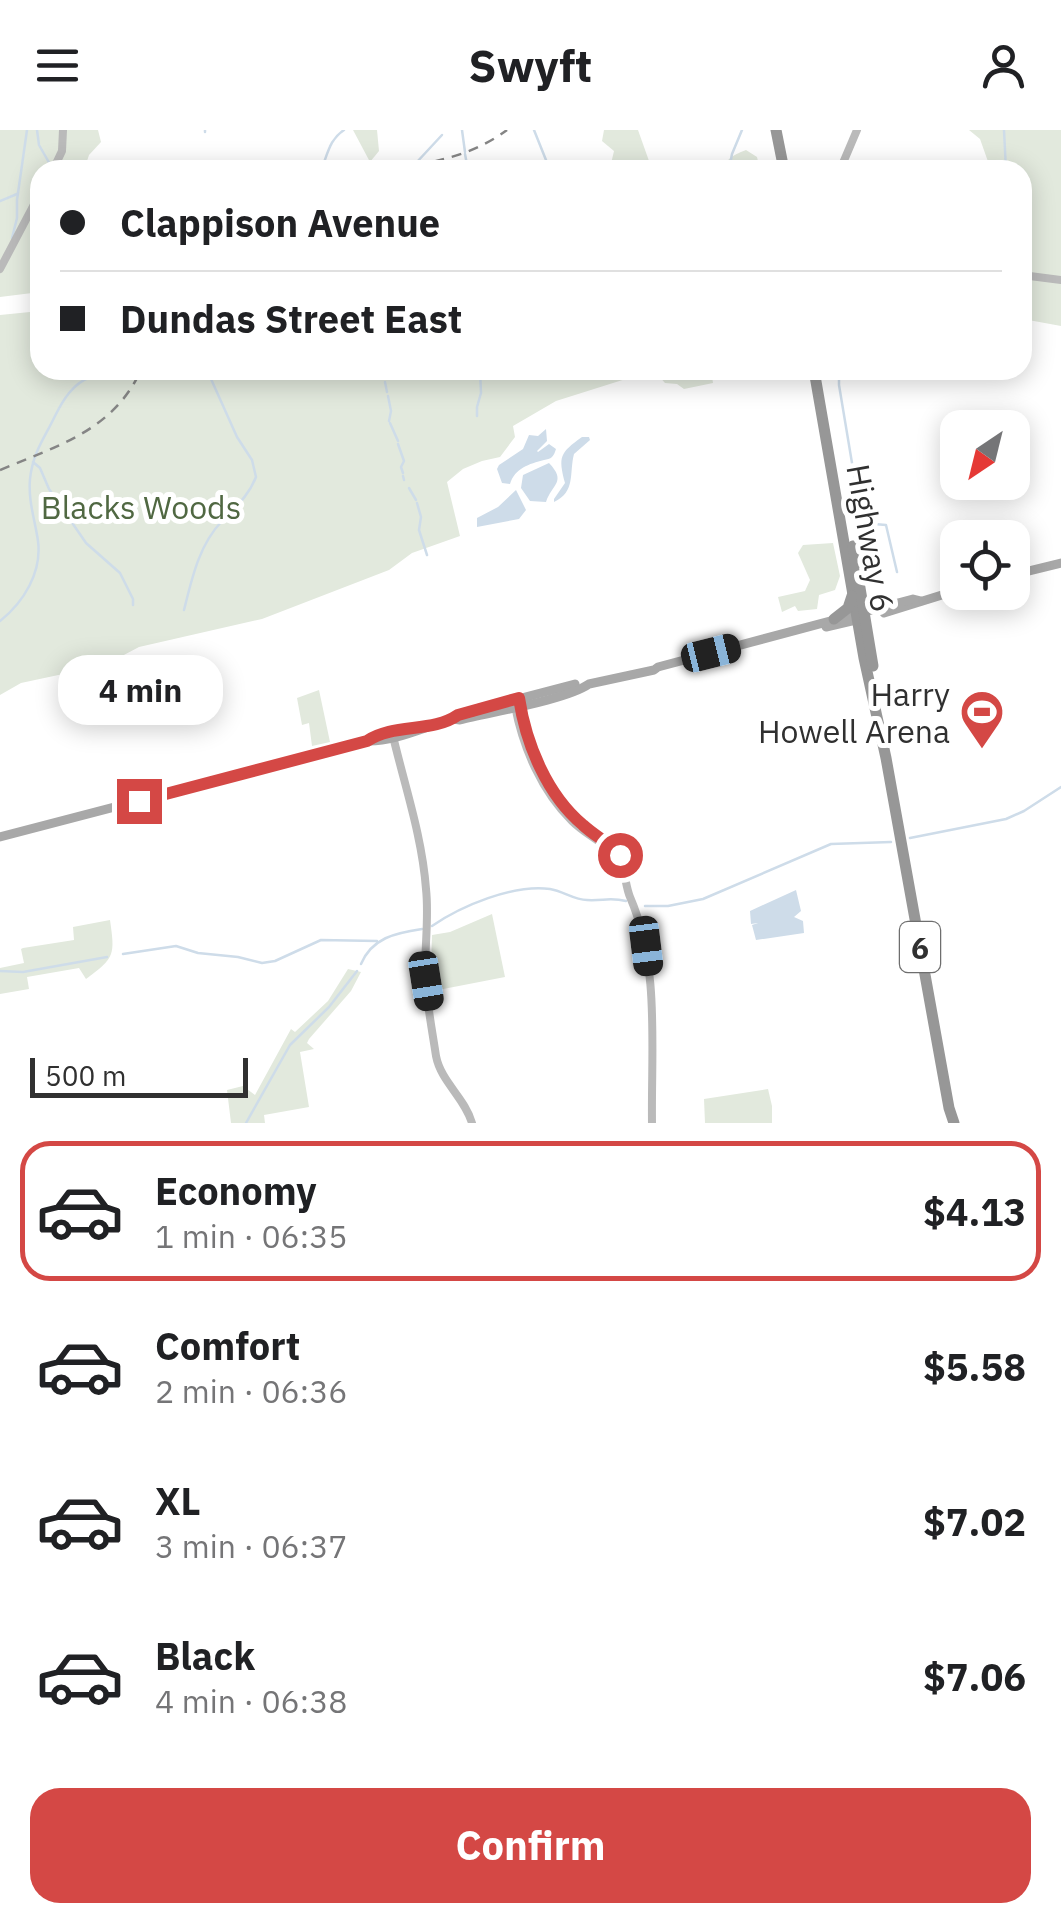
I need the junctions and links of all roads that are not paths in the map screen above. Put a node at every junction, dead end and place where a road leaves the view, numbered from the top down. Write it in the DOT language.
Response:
graph roads {
  1 [pos="64,130"];
  2 [pos="773,130"];
  3 [pos="858,130"];
  4 [pos="58,160"];
  5 [pos="778,160"];
  6 [pos="844,160"];
  7 [pos="30,212"];
  8 [pos="0,269"];
  9 [pos="1032,276"];
  10 [pos="1061,280"];
  11 [pos="819,380"];
  12 [pos="828,430"];
  13 [pos="1061,563"];
  14 [pos="1030,571"];
  15 [pos="853,592"];
  16 [pos="940,595"];
  17 [pos="861,616"];
  18 [pos="834,619"];
  19 [pos="764,640"];
  20 [pos="518,703"];
  21 [pos="392,734"];
  22 [pos="0,837"];
  23 [pos="951,1119"];
  24 [pos="472,1123"];
  25 [pos="652,1123"];
  1 -- 4 [label="street"];
  2 -- 5 [label="highway"];
  3 -- 6 [label="street"];
  7 -- 8 [label="street"];
  9 -- 10 [label="street"];
  11 -- 12 [label="highway, Highway 6 / 6"];
  12 -- 15 [label="highway, Highway 6 / 6"];
  12 -- 17 [label="highway, Highway 6 / 6"];
  13 -- 14 [label="main road"];
  15 -- 17 [label="highway, Highway 6 / 6"];
  15 -- 18 [label="highway"];
  16 -- 17 [label="main road"];
  17 -- 18 [label="main road"];
  17 -- 19 [label="main road"];
  17 -- 23 [label="highway, Highway 6 / 6"];
  18 -- 19 [label="main road"];
  19 -- 20 [label="main road"];
  20 -- 21 [label="main road"];
  20 -- 25 [label="street"];
  21 -- 22 [label="main road"];
  21 -- 24 [label="street"];
}
